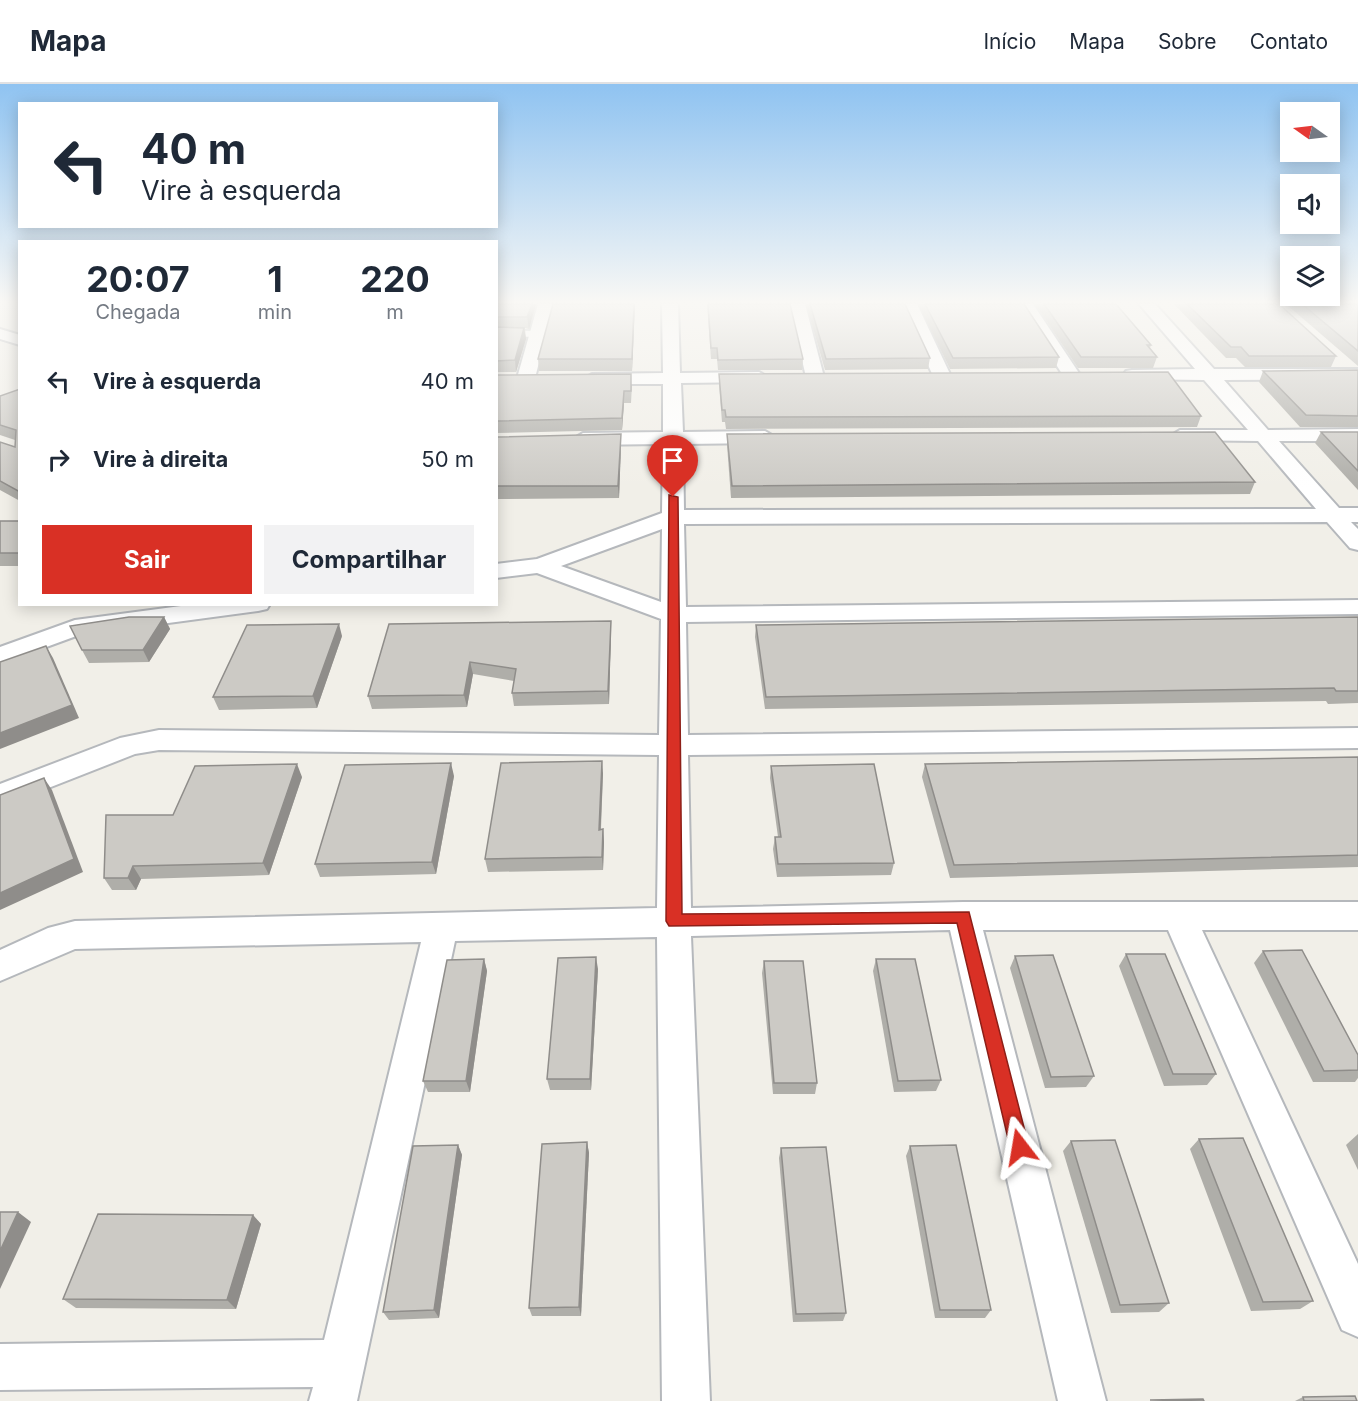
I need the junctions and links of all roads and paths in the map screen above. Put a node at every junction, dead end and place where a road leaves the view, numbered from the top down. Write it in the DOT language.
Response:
graph roads {
  1 [pos="530,365"];
  2 [pos="670,365"];
  3 [pos="812,365"];
  4 [pos="937,365"];
  5 [pos="1066,365"];
  6 [pos="1200,365"];
  7 [pos="1207,374"];
  8 [pos="1356,374"];
  9 [pos="1072,375"];
  10 [pos="1095,375"];
  11 [pos="1117,375"];
  12 [pos="919,376"];
  13 [pos="942,376"];
  14 [pos="966,376"];
  15 [pos="1048,376"];
  16 [pos="815,377"];
  17 [pos="838,377"];
  18 [pos="506,378"];
  19 [pos="526,378"];
  20 [pos="546,378"];
  21 [pos="670,378"];
  22 [pos="576,379"];
  23 [pos="1358,435"];
  24 [pos="1157,436"];
  25 [pos="1263,436"];
  26 [pos="673,437"];
  27 [pos="779,437"];
  28 [pos="567,440"];
  29 [pos="1333,515"];
  30 [pos="1358,515"];
  31 [pos="673,517"];
  32 [pos="1358,543"];
  33 [pos="498,560"];
  34 [pos="539,566"];
  35 [pos="498,572"];
  36 [pos="243,606"];
  37 [pos="1358,607"];
  38 [pos="674,615"];
  39 [pos="0,656"];
  40 [pos="1358,738"];
  41 [pos="675,745"];
  42 [pos="0,796"];
  43 [pos="963,916"];
  44 [pos="1358,916"];
  45 [pos="1179,917"];
  46 [pos="674,921"];
  47 [pos="441,928"];
  48 [pos="0,966"];
  49 [pos="1358,1314"];
  50 [pos="0,1367"];
  51 [pos="337,1382"];
  52 [pos="686,1401"];
  53 [pos="1082,1401"];
  1 -- 19 [label="street"];
  2 -- 21 [label="street"];
  3 -- 16 [label="street"];
  4 -- 13 [label="street"];
  5 -- 9 [label="street"];
  6 -- 7 [label="street"];
  7 -- 8 [label="street"];
  7 -- 11 [label="street"];
  7 -- 25 [label="street"];
  9 -- 10 [label="street"];
  9 -- 15 [label="street"];
  12 -- 13 [label="street"];
  13 -- 14 [label="street"];
  16 -- 17 [label="street"];
  16 -- 21 [label="street"];
  18 -- 19 [label="street"];
  19 -- 20 [label="street"];
  21 -- 22 [label="street"];
  21 -- 26 [label="street"];
  23 -- 25 [label="street"];
  24 -- 25 [label="street"];
  25 -- 29 [label="street"];
  26 -- 27 [label="street"];
  26 -- 28 [label="street"];
  26 -- 31 [label="street"];
  29 -- 30 [label="street"];
  29 -- 31 [label="street"];
  29 -- 32 [label="street"];
  31 -- 34 [label="street"];
  31 -- 38 [label="street"];
  33 -- 34 [label="street"];
  34 -- 35 [label="street"];
  34 -- 38 [label="street"];
  36 -- 39 [label="street"];
  37 -- 38 [label="street"];
  38 -- 41 [label="street"];
  40 -- 41 [label="street"];
  41 -- 42 [label="street"];
  41 -- 46 [label="street"];
  43 -- 45 [label="street"];
  43 -- 46 [label="street"];
  43 -- 53 [label="street"];
  44 -- 45 [label="street"];
  45 -- 49 [label="street"];
  46 -- 47 [label="street"];
  46 -- 52 [label="street"];
  47 -- 48 [label="street"];
  47 -- 51 [label="street"];
  50 -- 51 [label="street"];
}
